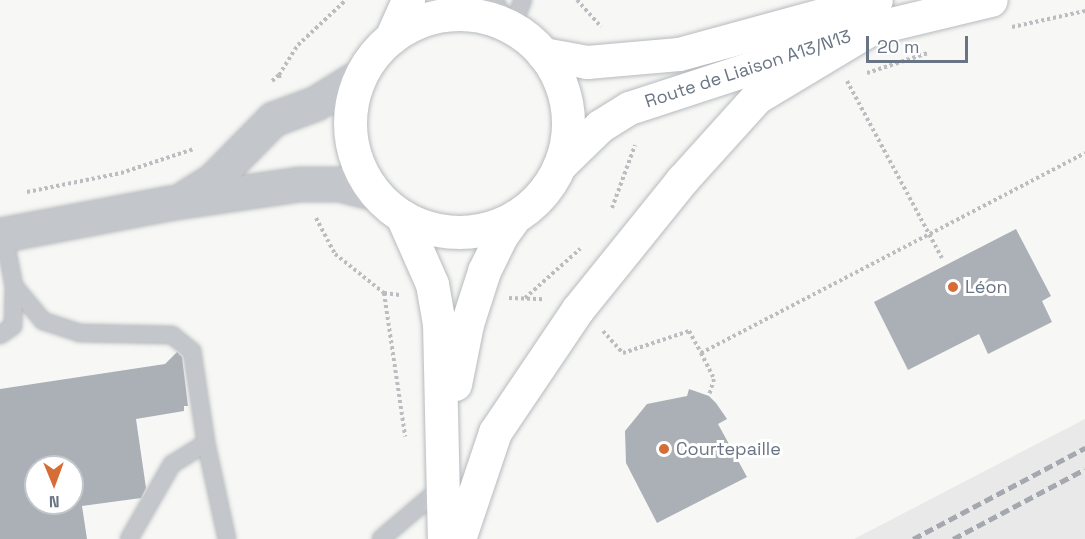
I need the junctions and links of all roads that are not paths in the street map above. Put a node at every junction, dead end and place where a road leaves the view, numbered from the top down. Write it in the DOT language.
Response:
graph roads {
  1 [pos="408,0"];
  2 [pos="504,12"];
  3 [pos="873,15"];
  4 [pos="996,15"];
  5 [pos="391,38"];
  6 [pos="543,54"];
  7 [pos="361,75"];
  8 [pos="559,166"];
  9 [pos="375,193"];
  10 [pos="169,203"];
  11 [pos="402,216"];
  12 [pos="515,217"];
  13 [pos="2,235"];
  14 [pos="14,286"];
  15 [pos="0,335"];
  16 [pos="206,443"];
  17 [pos="444,445"];
  18 [pos="443,486"];
  19 [pos="129,539"];
  20 [pos="227,539"];
  21 [pos="381,539"];
  22 [pos="444,539"];
  23 [pos="459,539"];
  1 -- 5 [label="main road"];
  2 -- 5 [label="main road"];
  2 -- 6 [label="main road"];
  3 -- 4 [label="main road, Route de Liaison A13/N13"];
  3 -- 6 [label="main road, Route de Liaison A13/N13"];
  3 -- 8 [label="main road, Route de Liaison A13/N13"];
  3 -- 23 [label="main road"];
  5 -- 7 [label="main road"];
  6 -- 8 [label="main road"];
  7 -- 9 [label="main road"];
  7 -- 10 [label="street"];
  8 -- 12 [label="main road"];
  9 -- 10 [label="street"];
  9 -- 11 [label="main road"];
  10 -- 13 [label="street"];
  11 -- 12 [label="main road"];
  11 -- 17 [label="main road"];
  12 -- 17 [label="main road"];
  13 -- 14 [label="lane"];
  14 -- 15 [label="lane"];
  14 -- 16 [label="lane"];
  16 -- 19 [label="lane"];
  16 -- 20 [label="lane"];
  17 -- 18 [label="main road"];
  18 -- 21 [label="lane"];
  18 -- 22 [label="main road"];
}
